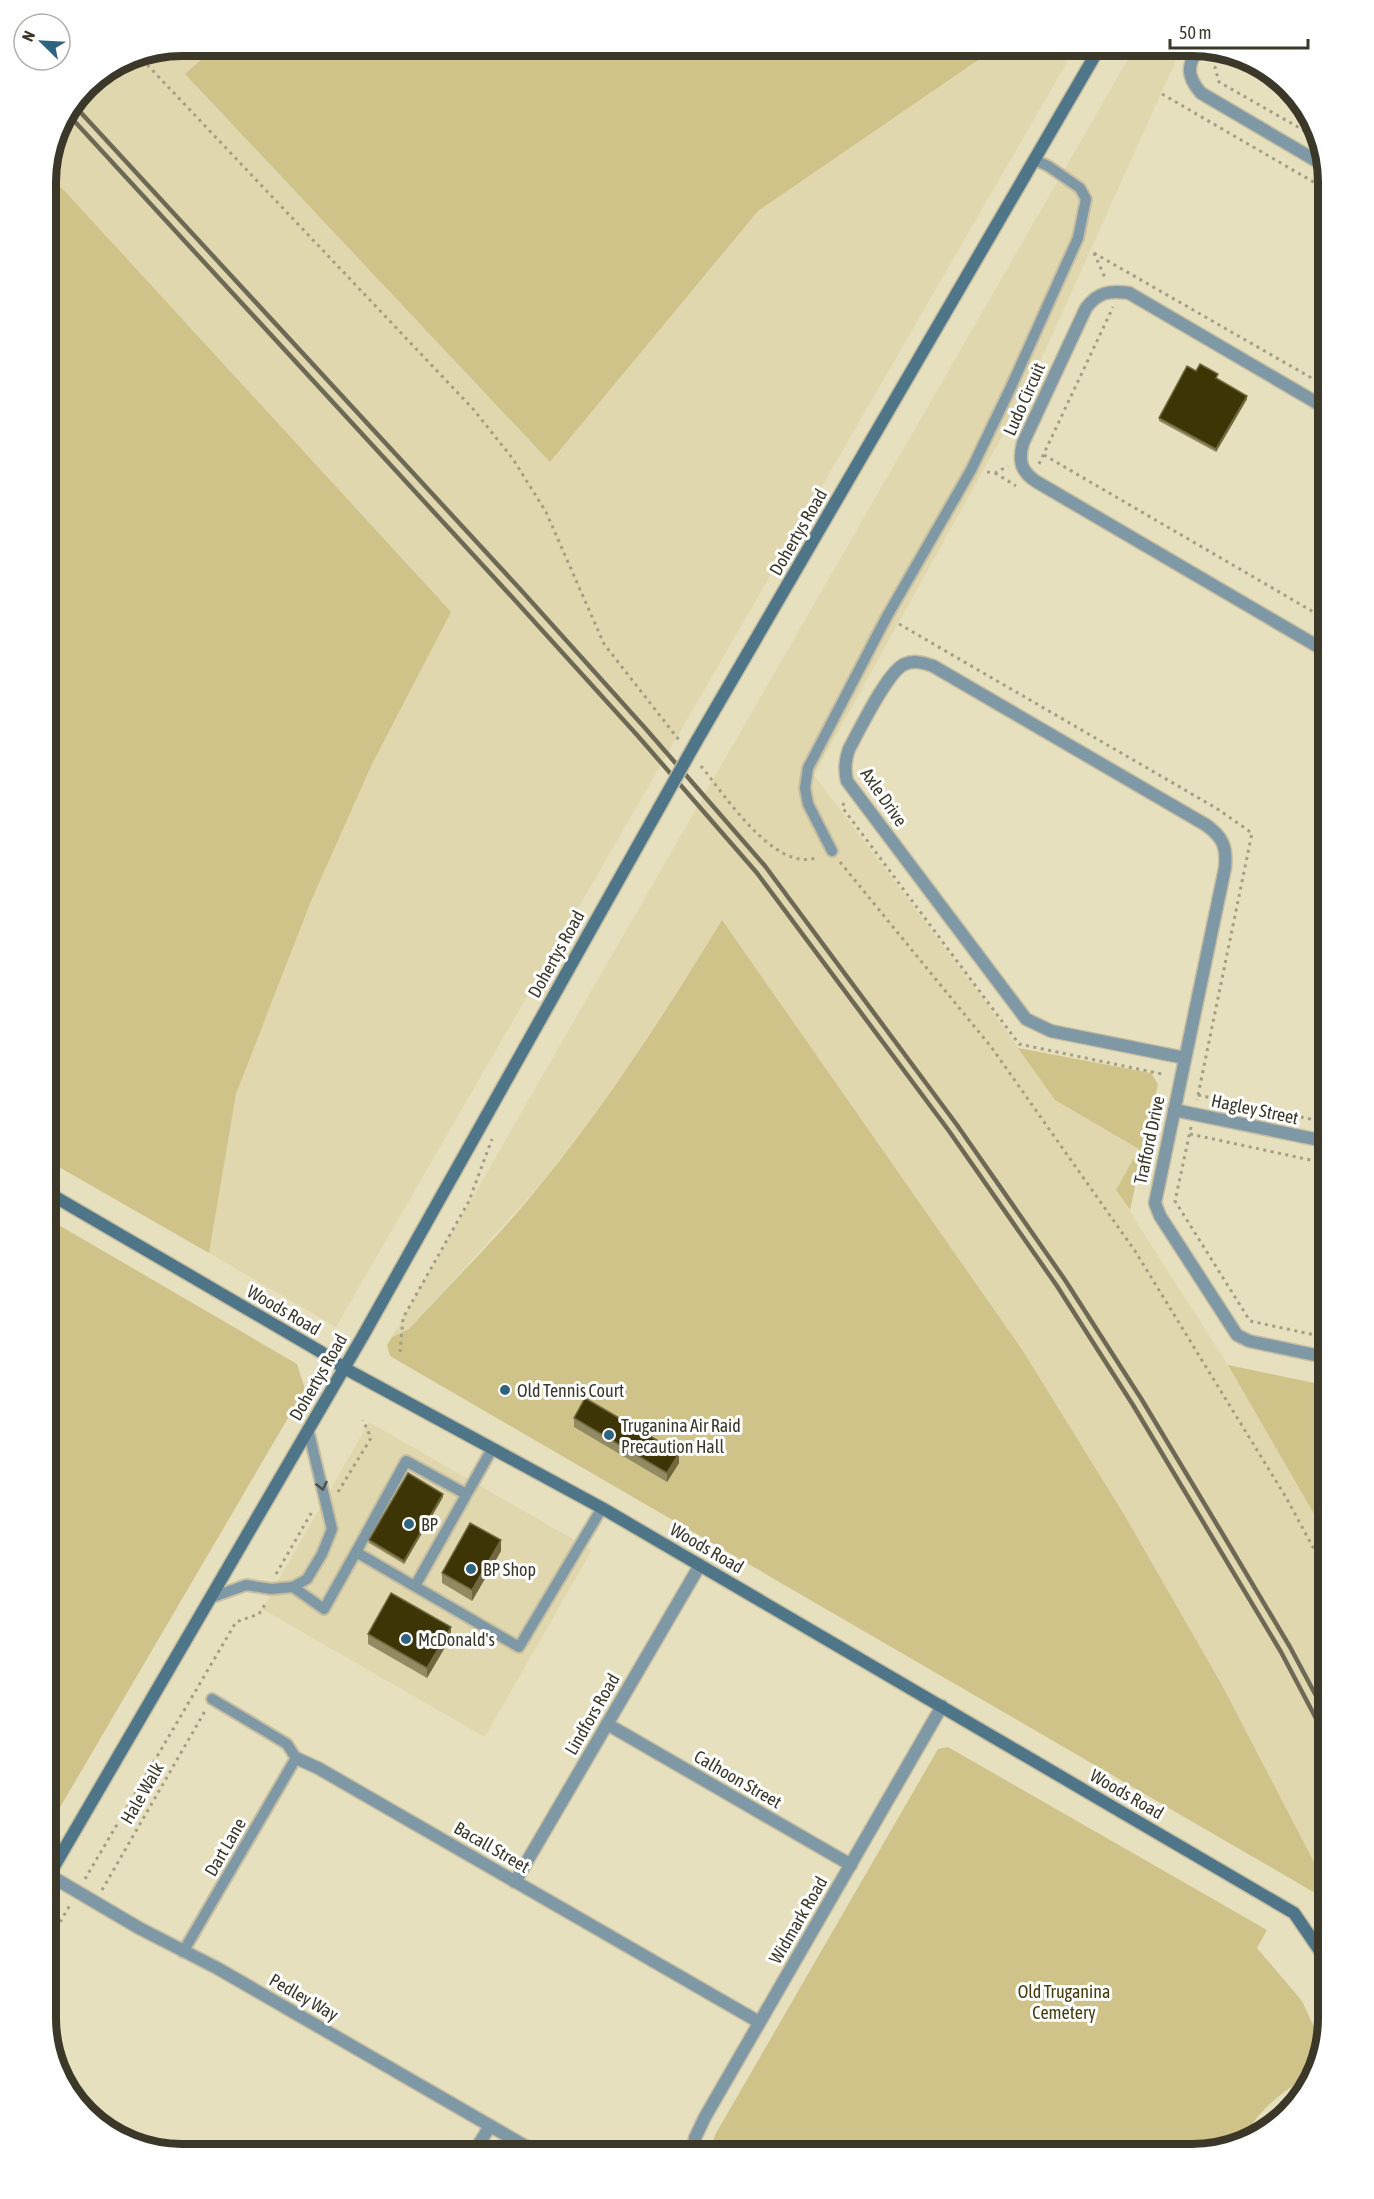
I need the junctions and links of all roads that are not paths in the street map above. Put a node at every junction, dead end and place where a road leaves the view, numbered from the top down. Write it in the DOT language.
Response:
graph roads {
  1 [pos="1095,56"];
  2 [pos="1194,56"];
  3 [pos="1035,160"];
  4 [pos="1316,161"];
  5 [pos="1318,404"];
  6 [pos="1318,647"];
  7 [pos="1222,839"];
  8 [pos="832,851"];
  9 [pos="1185,1058"];
  10 [pos="1174,1110"];
  11 [pos="1318,1140"];
  12 [pos="56,1197"];
  13 [pos="1318,1356"];
  14 [pos="344,1368"];
  15 [pos="308,1429"];
  16 [pos="492,1449"];
  17 [pos="466,1494"];
  18 [pos="602,1508"];
  19 [pos="356,1552"];
  20 [pos="700,1565"];
  21 [pos="415,1586"];
  22 [pos="293,1587"];
  23 [pos="210,1598"];
  24 [pos="212,1699"];
  25 [pos="942,1706"];
  26 [pos="606,1724"];
  27 [pos="296,1758"];
  28 [pos="56,1863"];
  29 [pos="850,1865"];
  30 [pos="56,1882"];
  31 [pos="515,1882"];
  32 [pos="1318,1948"];
  33 [pos="183,1952"];
  34 [pos="759,2022"];
  35 [pos="490,2126"];
  36 [pos="479,2143"];
  37 [pos="520,2143"];
  38 [pos="694,2144"];
  1 -- 3 [label="main road, Dohertys Road"];
  2 -- 4 [label="street"];
  3 -- 8 [label="lane"];
  3 -- 14 [label="main road, Dohertys Road, bridge"];
  5 -- 6 [label="street, Ludo Circuit"];
  7 -- 9 [label="street, Trafford Drive"];
  7 -- 9 [label="street, Axle Drive"];
  9 -- 10 [label="street, Trafford Drive"];
  10 -- 11 [label="street, Hagley Street"];
  10 -- 13 [label="street, Trafford Drive"];
  12 -- 14 [label="main road, Woods Road"];
  14 -- 15 [label="main road, Dohertys Road"];
  14 -- 16 [label="main road, Woods Road"];
  15 -- 22 [label="lane, one-way"];
  15 -- 23 [label="main road, Dohertys Road"];
  16 -- 17 [label="lane"];
  16 -- 18 [label="main road, Woods Road"];
  17 -- 19 [label="lane"];
  17 -- 21 [label="lane"];
  18 -- 20 [label="main road, Woods Road"];
  18 -- 21 [label="lane"];
  19 -- 21 [label="lane"];
  19 -- 22 [label="lane"];
  20 -- 25 [label="main road, Woods Road"];
  20 -- 26 [label="street, Lindfors Road"];
  22 -- 23 [label="lane"];
  23 -- 28 [label="main road, Dohertys Road"];
  24 -- 27 [label="lane, Bacall Street"];
  25 -- 29 [label="street, Widmark Road"];
  25 -- 32 [label="main road, Woods Road"];
  26 -- 29 [label="street, Calhoon Street"];
  26 -- 31 [label="street, Lindfors Road"];
  27 -- 31 [label="street, Bacall Street"];
  27 -- 33 [label="lane, Dart Lane"];
  29 -- 34 [label="street, Widmark Road"];
  30 -- 33 [label="street, Pedley Way"];
  31 -- 34 [label="street, Bacall Street"];
  33 -- 35 [label="street, Pedley Way"];
  34 -- 38 [label="street, Widmark Road"];
  35 -- 36 [label="street"];
  35 -- 37 [label="street, Pedley Way"];
}
